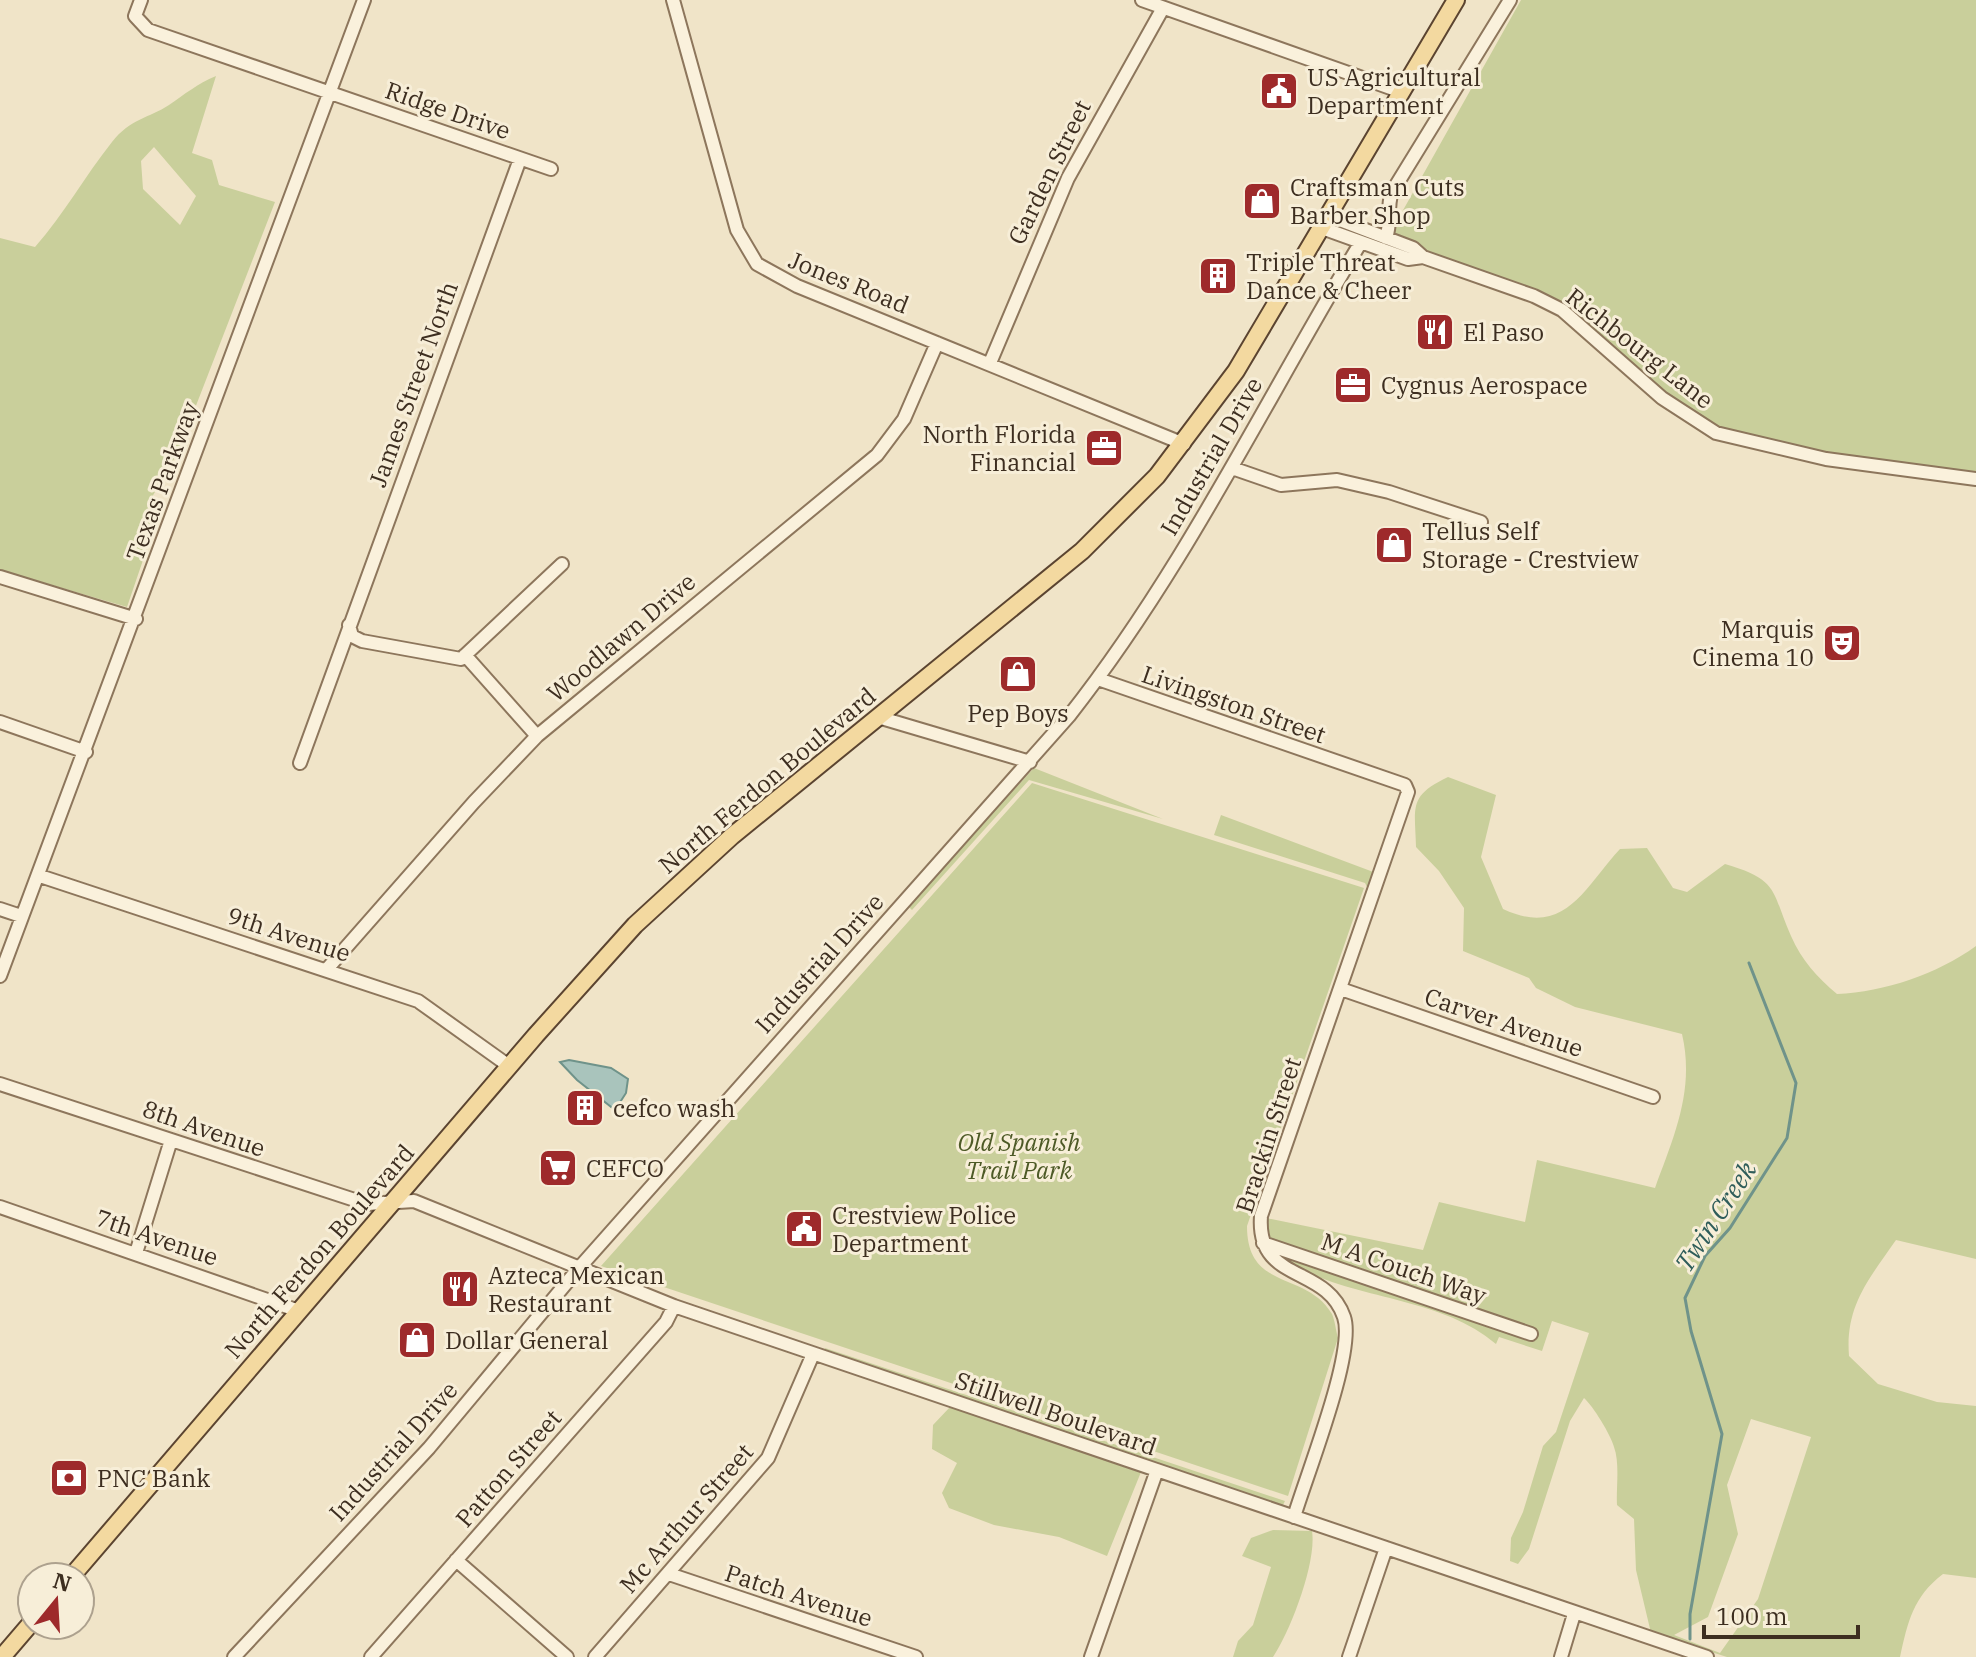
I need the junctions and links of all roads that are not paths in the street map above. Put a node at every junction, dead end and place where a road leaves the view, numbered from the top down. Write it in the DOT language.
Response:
graph roads {
  1 [pos="364,0"];
  2 [pos="673,0"];
  3 [pos="1142,0"];
  4 [pos="1456,0"];
  5 [pos="1510,0"];
  6 [pos="138,1"];
  7 [pos="1172,6"];
  8 [pos="1402,92"];
  9 [pos="330,93"];
  10 [pos="520,159"];
  11 [pos="551,169"];
  12 [pos="1326,222"];
  13 [pos="1386,238"];
  14 [pos="1361,242"];
  15 [pos="1423,257"];
  16 [pos="937,343"];
  17 [pos="990,363"];
  18 [pos="1184,444"];
  19 [pos="1232,468"];
  20 [pos="1976,479"];
  21 [pos="1481,522"];
  22 [pos="562,564"];
  23 [pos="0,577"];
  24 [pos="136,619"];
  25 [pos="349,625"];
  26 [pos="465,655"];
  27 [pos="1098,679"];
  28 [pos="878,717"];
  29 [pos="0,722"];
  30 [pos="537,736"];
  31 [pos="86,752"];
  32 [pos="1030,762"];
  33 [pos="300,763"];
  34 [pos="1357,770"];
  35 [pos="40,876"];
  36 [pos="0,909"];
  37 [pos="21,916"];
  38 [pos="327,969"];
  39 [pos="0,976"];
  40 [pos="1341,989"];
  41 [pos="509,1066"];
  42 [pos="0,1084"];
  43 [pos="1653,1097"];
  44 [pos="171,1140"];
  45 [pos="395,1201"];
  46 [pos="0,1207"];
  47 [pos="1263,1243"];
  48 [pos="136,1253"];
  49 [pos="579,1268"];
  50 [pos="674,1306"];
  51 [pos="299,1311"];
  52 [pos="1531,1334"];
  53 [pos="813,1354"];
  54 [pos="1157,1470"];
  55 [pos="1294,1517"];
  56 [pos="1386,1548"];
  57 [pos="456,1560"];
  58 [pos="85,1561"];
  59 [pos="669,1574"];
  60 [pos="1574,1614"];
  61 [pos="16,1641"];
  62 [pos="2,1657"];
  63 [pos="234,1657"];
  64 [pos="371,1657"];
  65 [pos="567,1657"];
  66 [pos="595,1657"];
  67 [pos="916,1657"];
  68 [pos="1091,1657"];
  69 [pos="1349,1657"];
  70 [pos="1561,1657"];
  71 [pos="1707,1657"];
  1 -- 9 [label="street, Texas Parkway"];
  2 -- 16 [label="street, Jones Road"];
  3 -- 7 [label="street"];
  4 -- 8 [label="main road, North Ferdon Boulevard"];
  5 -- 13 [label="street"];
  6 -- 9 [label="street, Ridge Drive"];
  7 -- 8 [label="street"];
  7 -- 17 [label="street, Garden Street"];
  8 -- 12 [label="main road, North Ferdon Boulevard"];
  9 -- 10 [label="street, Ridge Drive"];
  9 -- 24 [label="street, Texas Parkway"];
  10 -- 11 [label="street, Ridge Drive"];
  10 -- 25 [label="street, James Street North"];
  12 -- 13 [label="street, Richbourg Lane"];
  12 -- 14 [label="street, Richbourg Lane"];
  12 -- 18 [label="main road, North Ferdon Boulevard"];
  13 -- 15 [label="street, Richbourg Lane"];
  14 -- 15 [label="street, Richbourg Lane"];
  14 -- 19 [label="street, Industrial Drive"];
  15 -- 20 [label="street, Richbourg Lane"];
  16 -- 17 [label="street, Jones Road"];
  16 -- 30 [label="street, Woodlawn Drive"];
  17 -- 18 [label="street, Jones Road"];
  18 -- 28 [label="main road, North Ferdon Boulevard"];
  19 -- 21 [label="street"];
  19 -- 27 [label="street, Industrial Drive"];
  22 -- 26 [label="street"];
  23 -- 24 [label="street"];
  24 -- 31 [label="street, Texas Parkway"];
  25 -- 26 [label="street"];
  25 -- 33 [label="street, James Street North"];
  26 -- 30 [label="street"];
  27 -- 32 [label="street, Industrial Drive"];
  27 -- 34 [label="street, Livingston Street"];
  28 -- 32 [label="street"];
  28 -- 41 [label="main road, North Ferdon Boulevard"];
  29 -- 31 [label="street"];
  30 -- 38 [label="street, Woodlawn Drive"];
  31 -- 35 [label="street, Texas Parkway"];
  32 -- 49 [label="street, Industrial Drive"];
  34 -- 40 [label="street, Brackin Street"];
  35 -- 37 [label="street, Texas Parkway"];
  35 -- 38 [label="street, 9th Avenue"];
  36 -- 37 [label="street"];
  37 -- 39 [label="street, Texas Parkway"];
  38 -- 41 [label="street, 9th Avenue"];
  40 -- 43 [label="street, Carver Avenue"];
  40 -- 47 [label="street, Brackin Street"];
  41 -- 45 [label="main road, North Ferdon Boulevard"];
  42 -- 44 [label="street, 8th Avenue"];
  44 -- 45 [label="street, 8th Avenue"];
  44 -- 48 [label="street"];
  45 -- 49 [label="street, Stillwell Boulevard"];
  45 -- 51 [label="main road, North Ferdon Boulevard"];
  46 -- 48 [label="street, 7th Avenue"];
  47 -- 52 [label="street, M A Couch Way"];
  47 -- 55 [label="street, Brackin Street"];
  48 -- 51 [label="street, 7th Avenue"];
  49 -- 50 [label="street, Stillwell Boulevard"];
  49 -- 63 [label="street, Industrial Drive"];
  50 -- 53 [label="street, Stillwell Boulevard"];
  50 -- 57 [label="street, Patton Street"];
  51 -- 58 [label="main road, North Ferdon Boulevard"];
  53 -- 54 [label="street, Stillwell Boulevard"];
  53 -- 59 [label="street, Mc Arthur Street"];
  54 -- 55 [label="street, Stillwell Boulevard"];
  54 -- 68 [label="street"];
  55 -- 56 [label="street, Stillwell Boulevard"];
  56 -- 60 [label="street, Stillwell Boulevard"];
  56 -- 69 [label="street"];
  57 -- 64 [label="street, Patton Street"];
  57 -- 65 [label="street"];
  59 -- 66 [label="street, Mc Arthur Street"];
  59 -- 67 [label="street, Patch Avenue"];
  60 -- 70 [label="street"];
  60 -- 71 [label="street, Stillwell Boulevard"];
  61 -- 62 [label="main road"];
}
